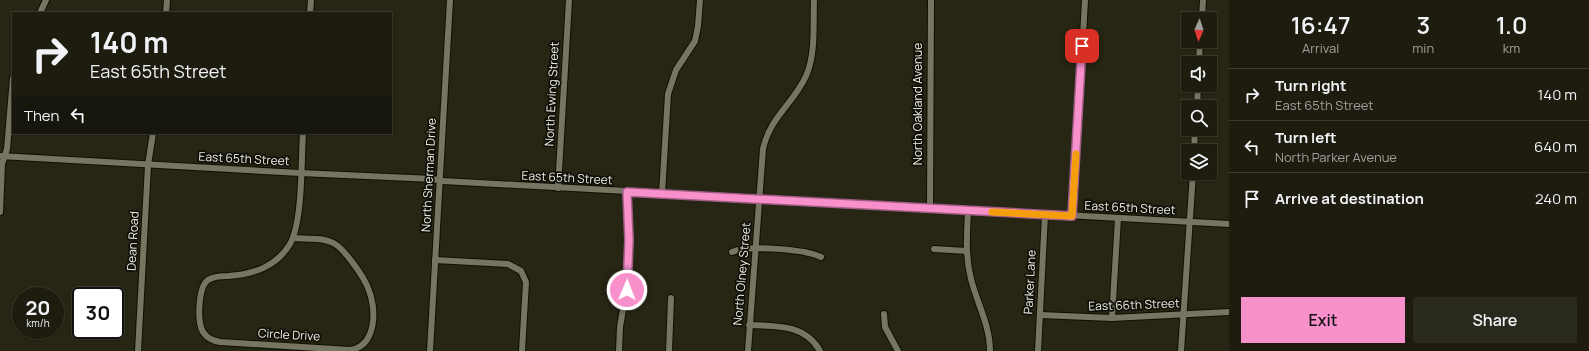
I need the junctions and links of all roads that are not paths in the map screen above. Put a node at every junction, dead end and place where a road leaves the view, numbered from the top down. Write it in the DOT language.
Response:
graph roads {
  1 [pos="46,0"];
  2 [pos="167,0"];
  3 [pos="311,0"];
  4 [pos="450,0"];
  5 [pos="569,0"];
  6 [pos="700,0"];
  7 [pos="814,0"];
  8 [pos="930,0"];
  9 [pos="1085,0"];
  10 [pos="1203,0"];
  11 [pos="40,12"];
  12 [pos="166,12"];
  13 [pos="310,12"];
  14 [pos="1202,12"];
  15 [pos="12,90"];
  16 [pos="153,134"];
  17 [pos="303,134"];
  18 [pos="2,156"];
  19 [pos="148,164"];
  20 [pos="300,173"];
  21 [pos="439,180"];
  22 [pos="1193,180"];
  23 [pos="558,188"];
  24 [pos="627,192"];
  25 [pos="662,194"];
  26 [pos="760,199"];
  27 [pos="930,208"];
  28 [pos="968,210"];
  29 [pos="0,212"];
  30 [pos="1045,215"];
  31 [pos="1072,216"];
  32 [pos="1118,218"];
  33 [pos="1190,222"];
  34 [pos="1229,224"];
  35 [pos="292,238"];
  36 [pos="755,249"];
  37 [pos="934,250"];
  38 [pos="967,251"];
  39 [pos="732,252"];
  40 [pos="821,258"];
  41 [pos="435,260"];
  42 [pos="671,298"];
  43 [pos="1229,312"];
  44 [pos="884,314"];
  45 [pos="1184,314"];
  46 [pos="1040,315"];
  47 [pos="1112,318"];
  48 [pos="749,325"];
  49 [pos="138,351"];
  50 [pos="430,351"];
  51 [pos="522,351"];
  52 [pos="619,351"];
  53 [pos="669,351"];
  54 [pos="748,351"];
  55 [pos="820,351"];
  56 [pos="898,351"];
  57 [pos="990,351"];
  58 [pos="1038,351"];
  59 [pos="1182,351"];
  1 -- 11 [label="street"];
  2 -- 12 [label="street"];
  3 -- 13 [label="street"];
  4 -- 21 [label="street, North Sherman Drive"];
  5 -- 23 [label="street, North Ewing Street"];
  6 -- 25 [label="street"];
  7 -- 26 [label="street, North Olney Street"];
  8 -- 27 [label="street, North Oakland Avenue"];
  9 -- 31 [label="street"];
  10 -- 14 [label="street"];
  15 -- 18 [label="street"];
  16 -- 19 [label="street, Dean Road"];
  17 -- 20 [label="street"];
  18 -- 19 [label="street, East 65th Street"];
  18 -- 29 [label="street"];
  19 -- 20 [label="street, East 65th Street"];
  19 -- 49 [label="street, Dean Road"];
  20 -- 21 [label="street, East 65th Street"];
  20 -- 35 [label="street"];
  21 -- 23 [label="street, East 65th Street"];
  21 -- 41 [label="street, North Sherman Drive"];
  22 -- 33 [label="street"];
  23 -- 24 [label="street, East 65th Street"];
  24 -- 25 [label="street, East 65th Street"];
  24 -- 52 [label="street"];
  25 -- 26 [label="street, East 65th Street"];
  26 -- 27 [label="street, East 65th Street"];
  26 -- 36 [label="street, North Olney Street"];
  27 -- 28 [label="street, East 65th Street"];
  28 -- 30 [label="street, East 65th Street"];
  28 -- 38 [label="street"];
  30 -- 31 [label="street, East 65th Street"];
  30 -- 46 [label="street, Parker Lane"];
  31 -- 32 [label="street, East 65th Street"];
  32 -- 33 [label="street, East 65th Street"];
  32 -- 47 [label="street"];
  33 -- 34 [label="street, East 65th Street"];
  33 -- 45 [label="street"];
  35 -- 35 [label="street, Circle Drive"];
  36 -- 39 [label="street"];
  36 -- 40 [label="street"];
  36 -- 48 [label="street, North Olney Street"];
  37 -- 38 [label="street"];
  38 -- 57 [label="street"];
  41 -- 50 [label="street, North Sherman Drive"];
  41 -- 51 [label="street"];
  42 -- 53 [label="street"];
  43 -- 45 [label="street, East 66th Street"];
  44 -- 56 [label="street"];
  45 -- 47 [label="street, East 66th Street"];
  45 -- 59 [label="street"];
  46 -- 47 [label="street, East 66th Street"];
  46 -- 58 [label="street, Parker Lane"];
  48 -- 54 [label="street, North Olney Street"];
  48 -- 55 [label="street"];
}
